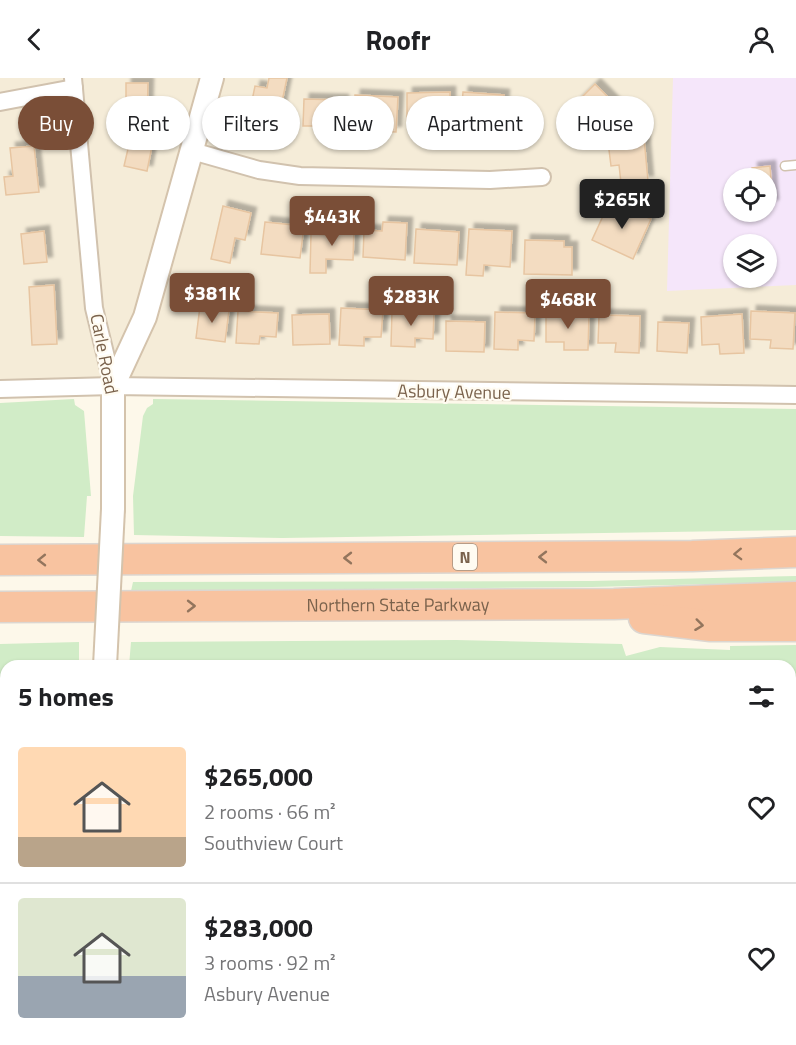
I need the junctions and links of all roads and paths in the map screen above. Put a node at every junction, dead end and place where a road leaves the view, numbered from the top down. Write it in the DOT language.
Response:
graph roads {
  1 [pos="212,78"];
  2 [pos="73,83"];
  3 [pos="0,102"];
  4 [pos="192,151"];
  5 [pos="796,165"];
  6 [pos="785,166"];
  7 [pos="542,177"];
  8 [pos="113,386"];
  9 [pos="0,388"];
  10 [pos="796,395"];
  11 [pos="796,552"];
  12 [pos="0,560"];
  13 [pos="796,597"];
  14 [pos="537,604"];
  15 [pos="0,607"];
  16 [pos="796,626"];
  17 [pos="105,660"];
  1 -- 4 [label="street"];
  2 -- 3 [label="street"];
  2 -- 8 [label="street, Carle Road"];
  4 -- 7 [label="street"];
  4 -- 8 [label="street"];
  5 -- 6 [label="lane"];
  8 -- 9 [label="street, Asbury Avenue"];
  8 -- 10 [label="street, Asbury Avenue"];
  8 -- 17 [label="street, Carle Road, bridge"];
  11 -- 12 [label="highway, N, one-way"];
  13 -- 14 [label="highway, Northern State Parkway"];
  15 -- 14 [label="highway, Northern State Parkway, one-way"];
  14 -- 16 [label="highway, one-way"];
}
